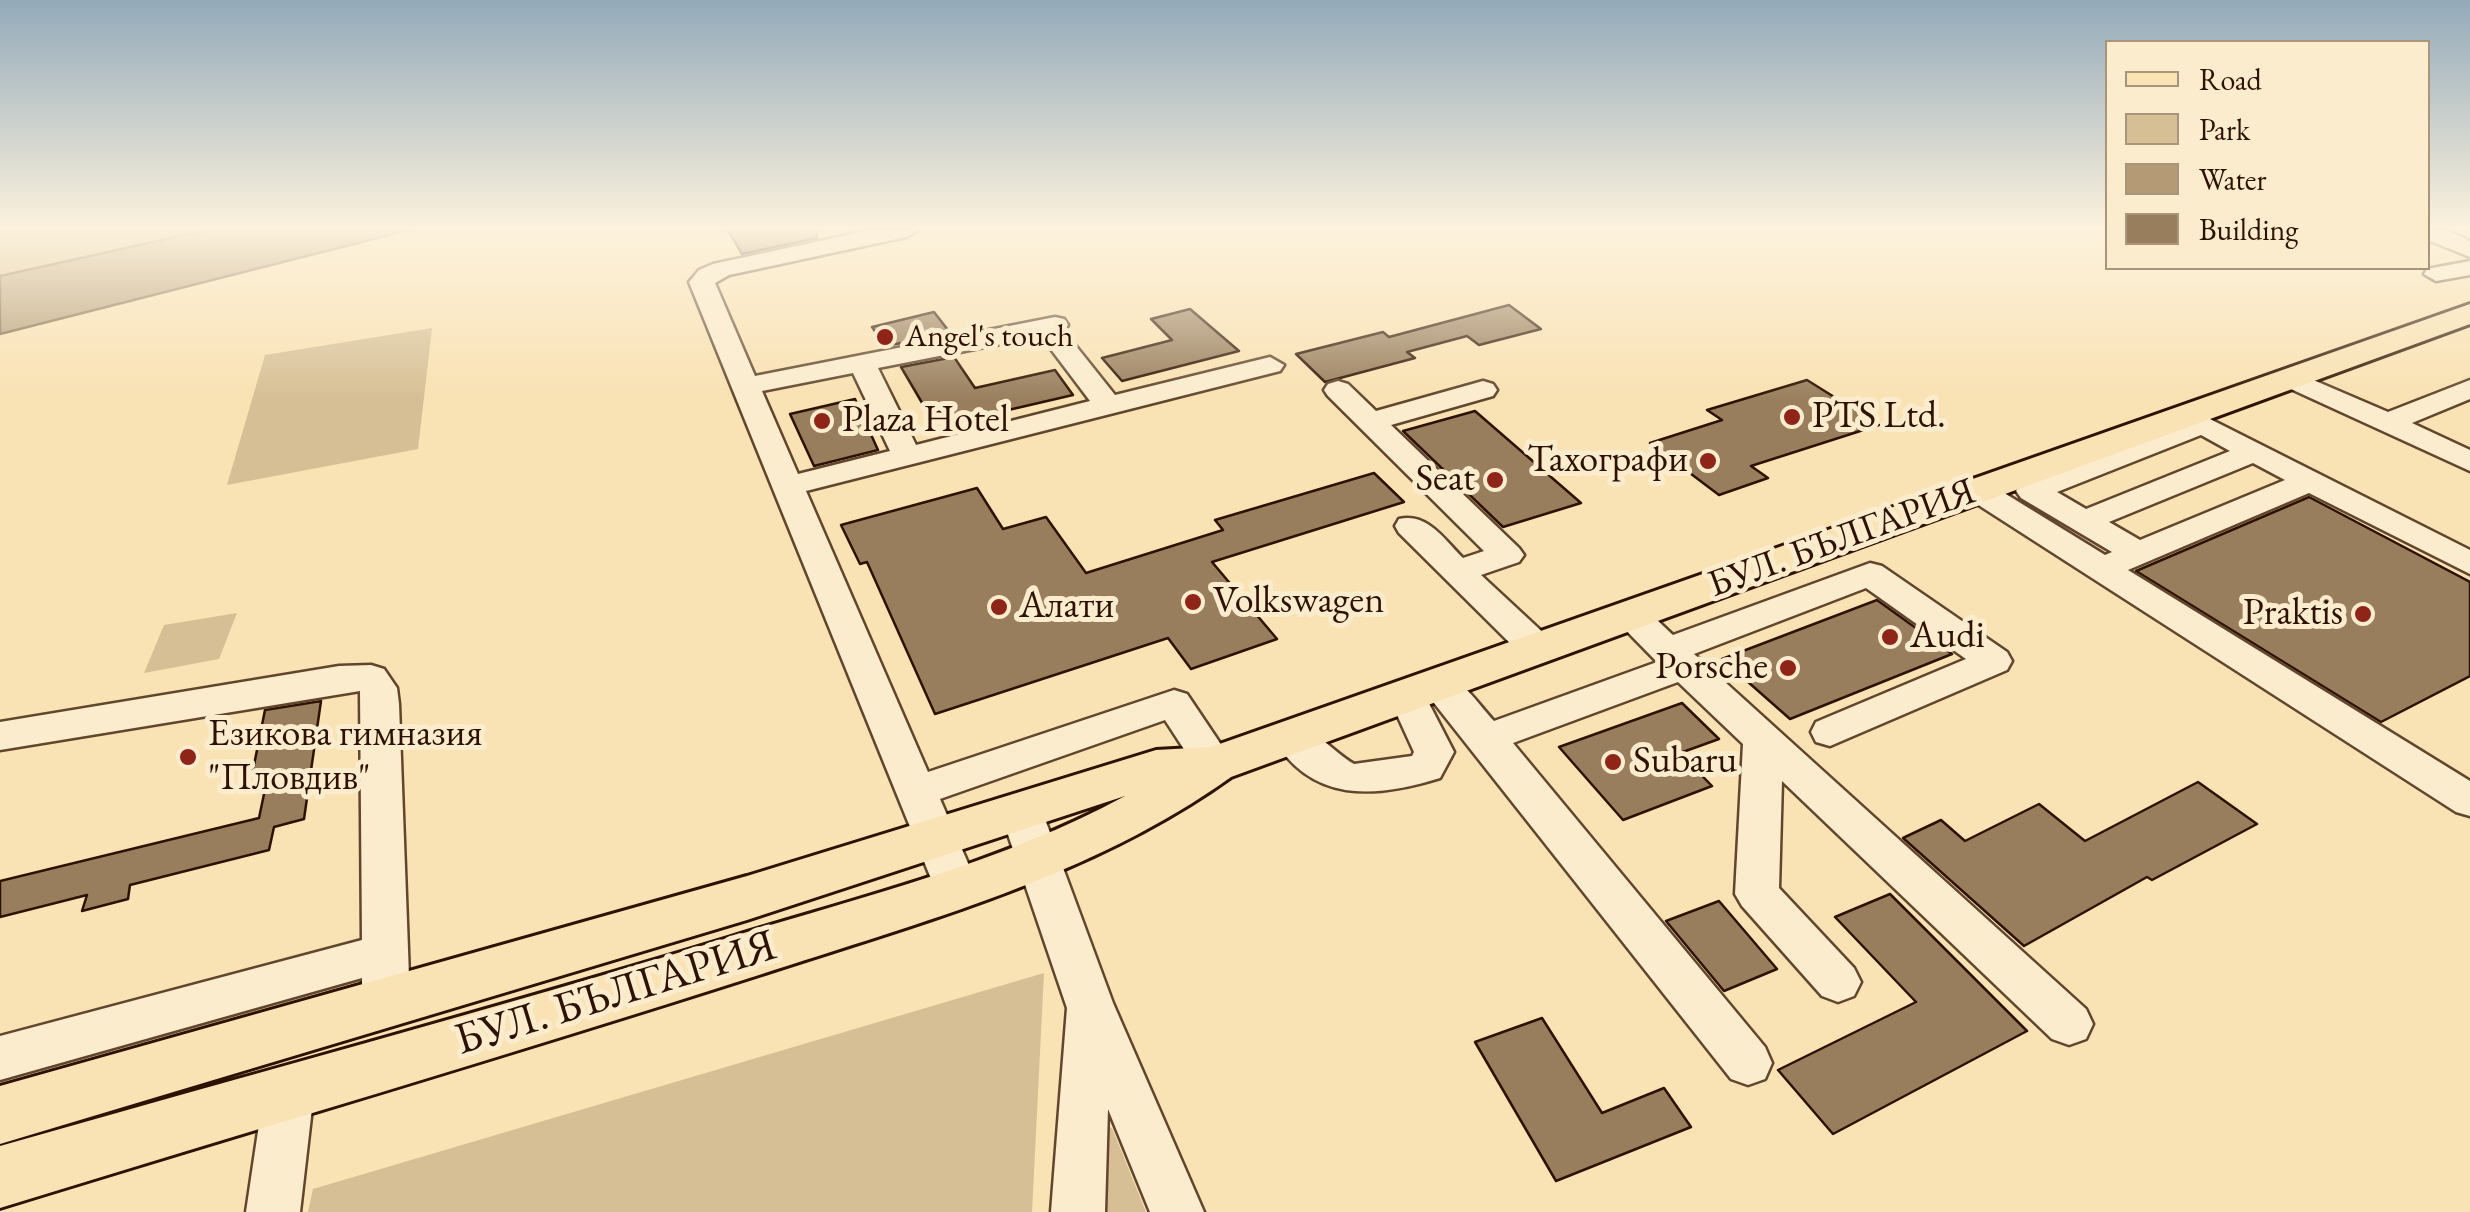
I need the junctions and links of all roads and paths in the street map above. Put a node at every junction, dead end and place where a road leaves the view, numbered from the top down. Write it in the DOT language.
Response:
graph roads {
  1 [pos="704,287"];
  2 [pos="2470,313"];
  3 [pos="947,314"];
  4 [pos="969,340"];
  5 [pos="861,362"];
  6 [pos="1270,364"];
  7 [pos="2290,378"];
  8 [pos="745,386"];
  9 [pos="2470,389"];
  10 [pos="1338,390"];
  11 [pos="1483,390"];
  12 [pos="1108,405"];
  13 [pos="1370,422"];
  14 [pos="2388,423"];
  15 [pos="2254,452"];
  16 [pos="907,456"];
  17 [pos="2470,462"];
  18 [pos="2310,481"];
  19 [pos="788,486"];
  20 [pos="1977,490"];
  21 [pos="2084,521"];
  22 [pos="1411,526"];
  23 [pos="2138,553"];
  24 [pos="2470,564"];
  25 [pos="2102,569"];
  26 [pos="1457,571"];
  27 [pos="1629,616"];
  28 [pos="1537,648"];
  29 [pos="1675,658"];
  30 [pos="1422,690"];
  31 [pos="1830,732"];
  32 [pos="0,736"];
  33 [pos="1291,736"];
  34 [pos="1487,738"];
  35 [pos="1763,739"];
  36 [pos="1214,764"];
  37 [pos="2470,801"];
  38 [pos="1030,834"];
  39 [pos="938,838"];
  40 [pos="385,979"];
  41 [pos="1838,982"];
  42 [pos="1089,1003"];
  43 [pos="2069,1024"];
  44 [pos="0,1058"];
  45 [pos="1748,1063"];
  46 [pos="290,1091"];
  47 [pos="0,1115"];
  48 [pos="0,1177"];
  49 [pos="271,1211"];
  50 [pos="1078,1212"];
  51 [pos="1177,1212"];
  1 -- 8 [label="street"];
  2 -- 7 [label="main road, БУЛ. БЪЛГАРИЯ"];
  3 -- 4 [label="street"];
  4 -- 5 [label="street"];
  4 -- 12 [label="street"];
  5 -- 8 [label="street"];
  5 -- 16 [label="street"];
  6 -- 12 [label="street"];
  7 -- 14 [label="street"];
  7 -- 20 [label="main road, БУЛ. БЪЛГАРИЯ"];
  8 -- 19 [label="street"];
  9 -- 14 [label="street"];
  10 -- 13 [label="street"];
  11 -- 13 [label="street"];
  12 -- 16 [label="street"];
  13 -- 26 [label="street"];
  14 -- 17 [label="street"];
  15 -- 18 [label="street"];
  15 -- 21 [label="street"];
  15 -- 21 [label="street"];
  16 -- 19 [label="street"];
  18 -- 23 [label="street"];
  18 -- 24 [label="street"];
  19 -- 39 [label="street"];
  20 -- 25 [label="street"];
  20 -- 27 [label="main road, БУЛ. БЪЛГАРИЯ"];
  21 -- 23 [label="street"];
  22 -- 26 [label="street"];
  23 -- 25 [label="street"];
  25 -- 37 [label="street"];
  26 -- 28 [label="street"];
  27 -- 28 [label="main road, БУЛ. БЪЛГАРИЯ"];
  27 -- 29 [label="street"];
  28 -- 30 [label="main road, БУЛ. БЪЛГАРИЯ"];
  29 -- 31 [label="street"];
  29 -- 34 [label="street"];
  29 -- 35 [label="street"];
  30 -- 33 [label="main road, БУЛ. БЪЛГАРИЯ"];
  30 -- 33 [label="street"];
  30 -- 34 [label="street"];
  32 -- 40 [label="street"];
  33 -- 36 [label="main road, БУЛ. БЪЛГАРИЯ"];
  34 -- 45 [label="street"];
  35 -- 41 [label="street"];
  35 -- 43 [label="street"];
  36 -- 38 [label="main road, БУЛ. БЪЛГАРИЯ"];
  36 -- 39 [label="street"];
  38 -- 39 [label="main road, БУЛ. БЪЛГАРИЯ"];
  38 -- 42 [label="street"];
  39 -- 40 [label="main road, БУЛ. БЪЛГАРИЯ"];
  39 -- 46 [label="main road, БУЛ. БЪЛГАРИЯ"];
  40 -- 44 [label="street"];
  40 -- 47 [label="main road, БУЛ. БЪЛГАРИЯ"];
  42 -- 50 [label="street"];
  42 -- 51 [label="street"];
  46 -- 48 [label="main road, БУЛ. БЪЛГАРИЯ"];
  46 -- 49 [label="street"];
}
